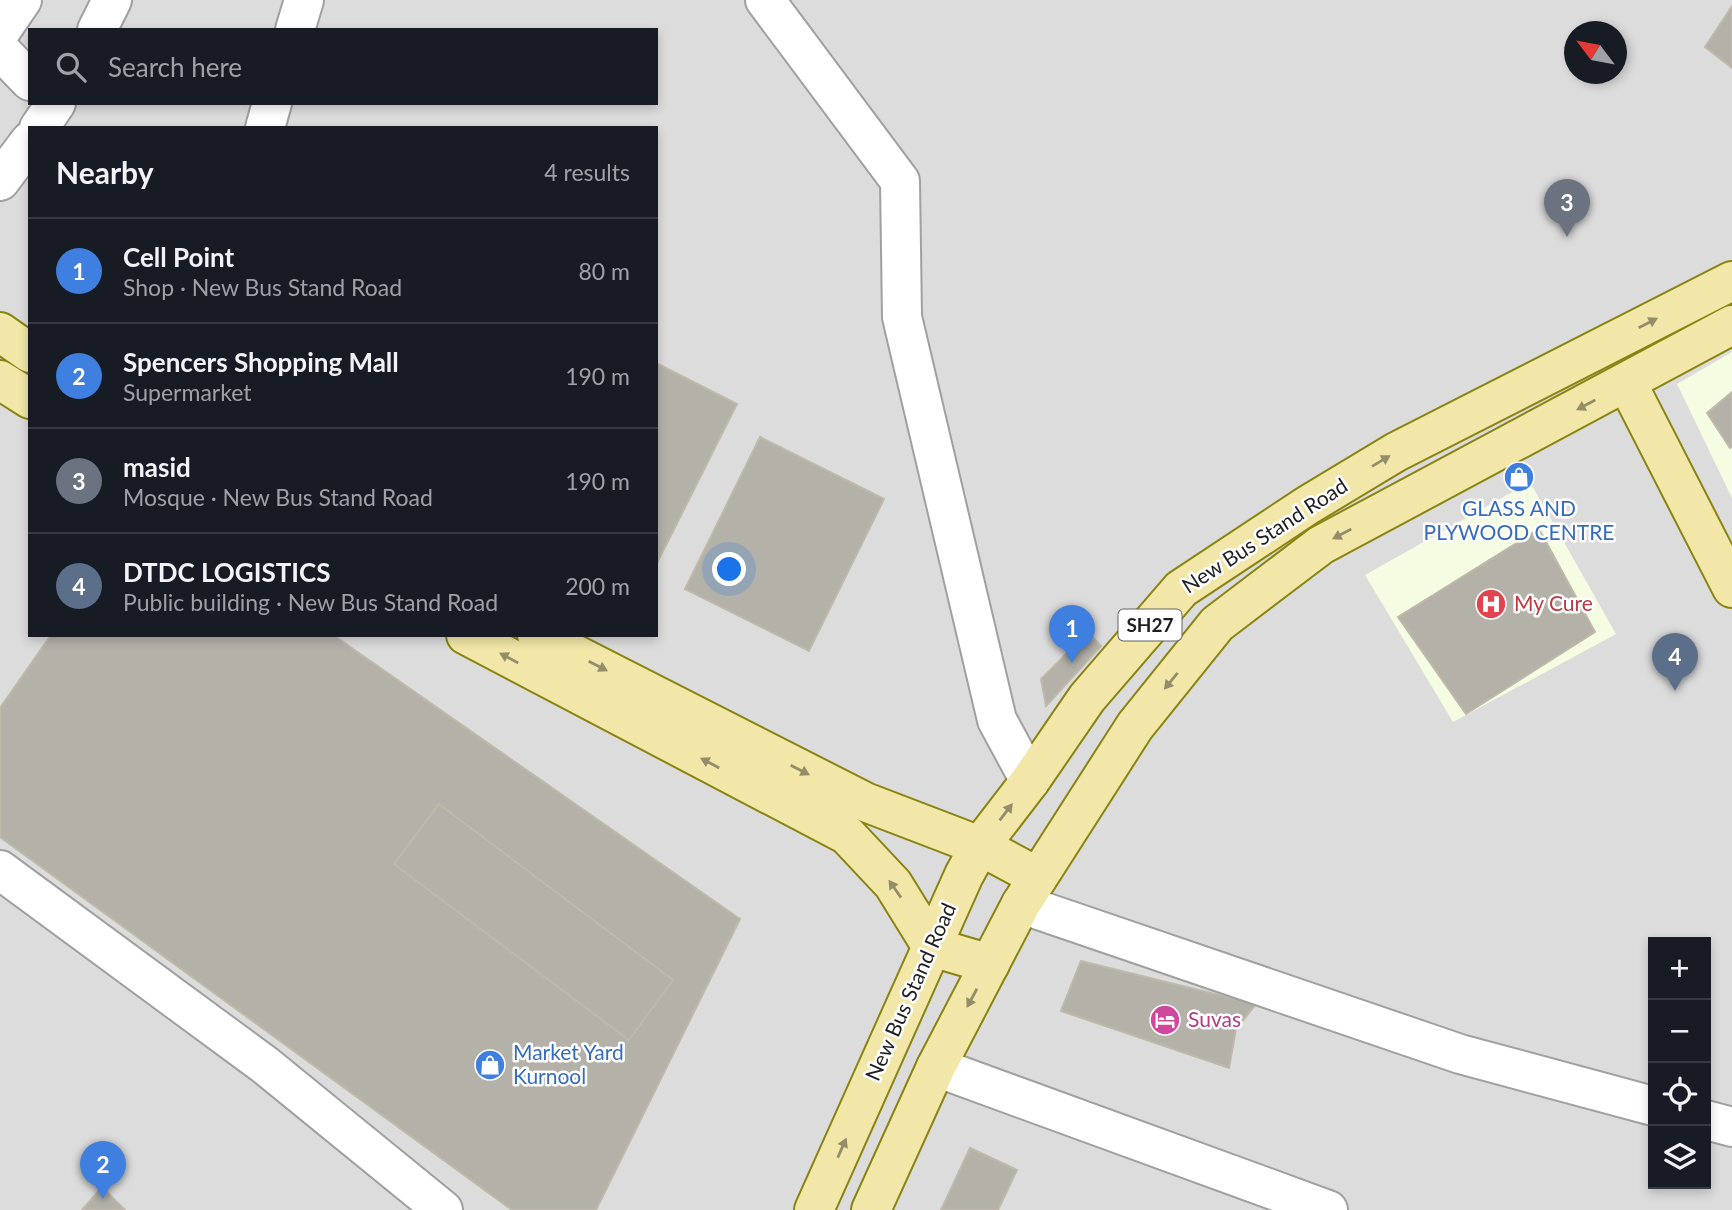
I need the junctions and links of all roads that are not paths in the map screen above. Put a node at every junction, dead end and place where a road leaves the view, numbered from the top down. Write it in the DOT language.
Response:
graph roads {
  1 [pos="22,0"];
  2 [pos="112,0"];
  3 [pos="304,0"];
  4 [pos="765,0"];
  5 [pos="98,28"];
  6 [pos="296,28"];
  7 [pos="0,32"];
  8 [pos="0,50"];
  9 [pos="28,83"];
  10 [pos="271,105"];
  11 [pos="266,126"];
  12 [pos="28,144"];
  13 [pos="0,181"];
  14 [pos="1732,281"];
  15 [pos="1732,325"];
  16 [pos="0,332"];
  17 [pos="1614,341"];
  18 [pos="28,352"];
  19 [pos="0,380"];
  20 [pos="1627,383"];
  21 [pos="28,398"];
  22 [pos="1732,588"];
  23 [pos="470,637"];
  24 [pos="541,637"];
  25 [pos="1030,781"];
  26 [pos="980,846"];
  27 [pos="0,870"];
  28 [pos="1030,890"];
  29 [pos="932,947"];
  30 [pos="990,964"];
  31 [pos="936,1067"];
  32 [pos="1648,1105"];
  33 [pos="1711,1121"];
  34 [pos="1732,1127"];
  35 [pos="1267,1200"];
  36 [pos="443,1210"];
  37 [pos="814,1210"];
  38 [pos="871,1210"];
  39 [pos="1328,1210"];
  1 -- 7 [label="street"];
  2 -- 5 [label="street"];
  3 -- 6 [label="street"];
  4 -- 25 [label="street"];
  8 -- 9 [label="street"];
  10 -- 11 [label="street"];
  12 -- 13 [label="street"];
  17 -- 14 [label="main road, New Bus Stand Road / SH27, one-way"];
  15 -- 20 [label="main road, New Bus Stand Road / SH27"];
  16 -- 18 [label="main road"];
  17 -- 20 [label="street"];
  25 -- 17 [label="main road, New Bus Stand Road / SH27, one-way"];
  19 -- 21 [label="main road"];
  20 -- 22 [label="main road"];
  20 -- 28 [label="main road, New Bus Stand Road / SH27, one-way"];
  29 -- 23 [label="main road, one-way"];
  24 -- 26 [label="main road, one-way"];
  26 -- 25 [label="main road, New Bus Stand Road / SH27, one-way"];
  26 -- 28 [label="main road"];
  26 -- 29 [label="main road, New Bus Stand Road / SH27"];
  27 -- 36 [label="street"];
  28 -- 30 [label="main road, New Bus Stand Road / SH27"];
  28 -- 32 [label="street"];
  29 -- 30 [label="main road"];
  37 -- 29 [label="main road, New Bus Stand Road / SH27, one-way"];
  30 -- 31 [label="main road, New Bus Stand Road / SH27, one-way"];
  31 -- 35 [label="street"];
  31 -- 38 [label="main road, New Bus Stand Road / SH27"];
  33 -- 34 [label="street"];
  35 -- 39 [label="street"];
}
